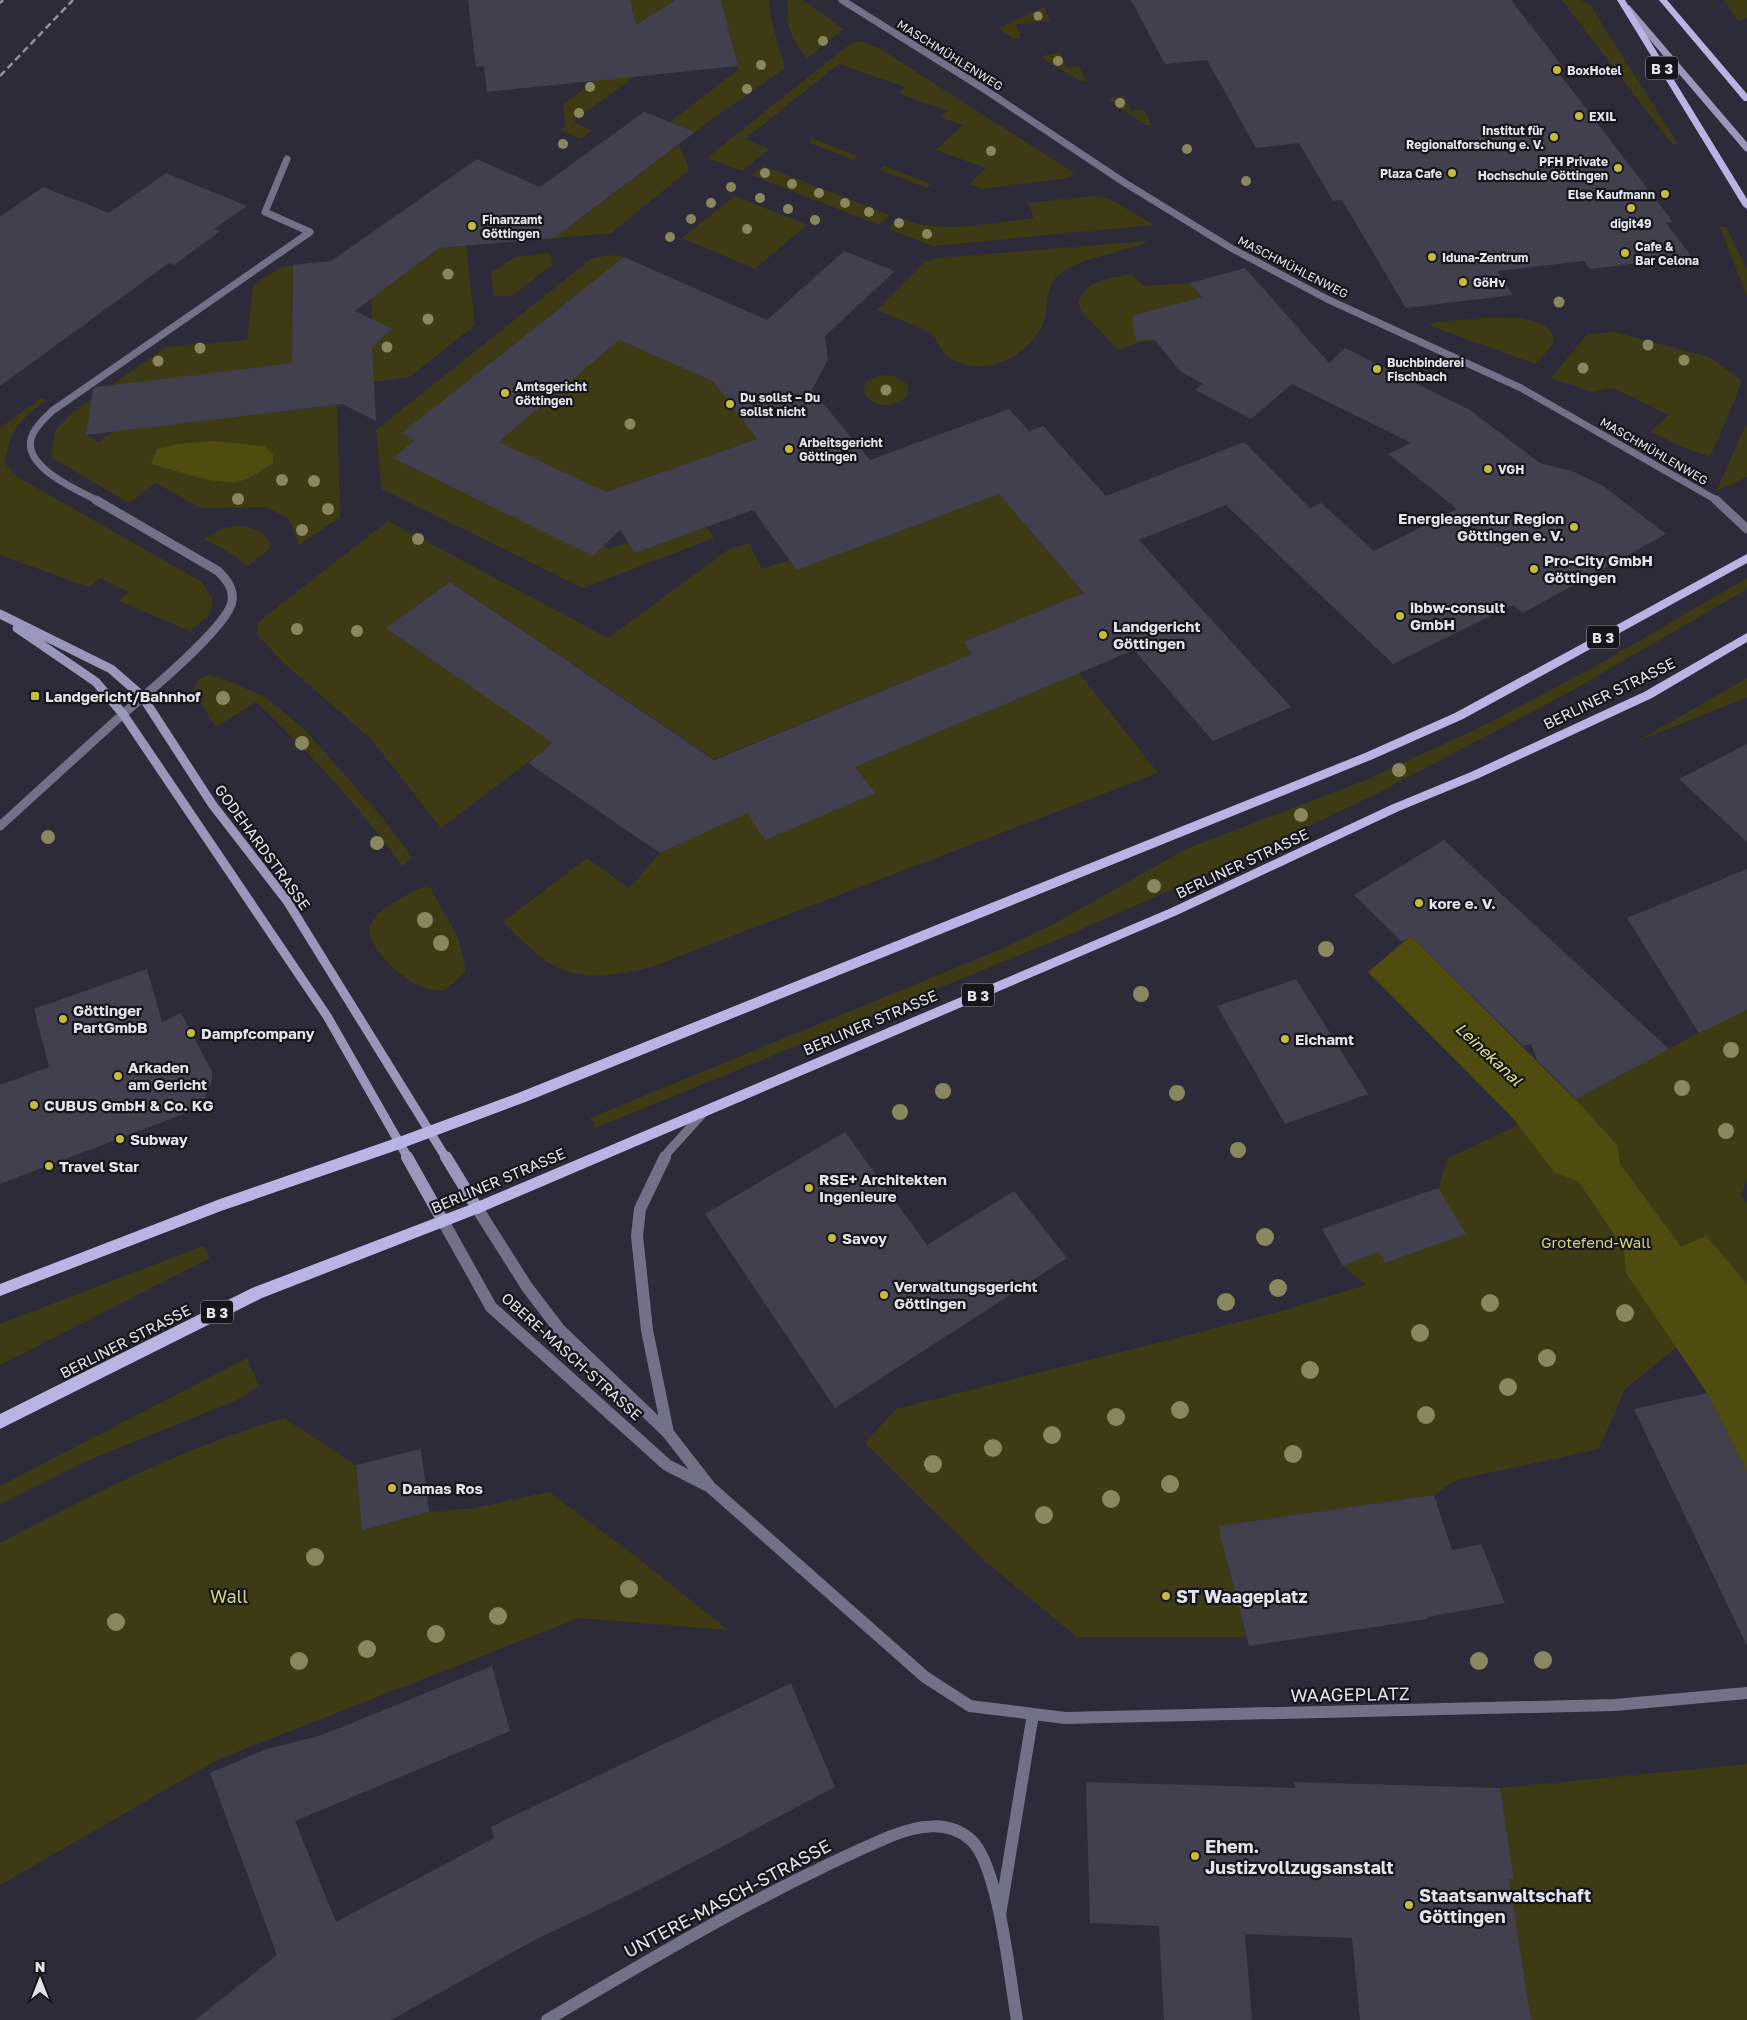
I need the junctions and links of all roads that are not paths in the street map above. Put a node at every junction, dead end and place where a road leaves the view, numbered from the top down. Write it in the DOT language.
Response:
graph roads {
  1 [pos="842,0"];
  2 [pos="1621,0"];
  3 [pos="1663,0"];
  4 [pos="1627,8"];
  5 [pos="1747,98"];
  6 [pos="1747,148"];
  7 [pos="287,159"];
  8 [pos="1747,206"];
  9 [pos="1747,529"];
  10 [pos="1747,558"];
  11 [pos="0,615"];
  12 [pos="1747,637"];
  13 [pos="142,696"];
  14 [pos="123,714"];
  15 [pos="0,826"];
  16 [pos="708,1108"];
  17 [pos="431,1132"];
  18 [pos="400,1143"];
  19 [pos="478,1208"];
  20 [pos="443,1221"];
  21 [pos="0,1290"];
  22 [pos="0,1422"];
  23 [pos="668,1432"];
  24 [pos="710,1487"];
  25 [pos="1747,1693"];
  26 [pos="970,1706"];
  27 [pos="1033,1714"];
  28 [pos="999,1920"];
  29 [pos="547,2020"];
  30 [pos="1017,2020"];
  1 -- 9 [label="street, MASCHMÜHLENWEG"];
  2 -- 4 [label="main road, B 3"];
  3 -- 5 [label="main road"];
  4 -- 6 [label="street"];
  4 -- 8 [label="main road, B 3"];
  7 -- 13 [label="street"];
  10 -- 17 [label="main road, B 3"];
  11 -- 13 [label="street, GODEHARDSTRASSE"];
  11 -- 14 [label="street, GODEHARDSTRASSE"];
  12 -- 16 [label="main road, BERLINER STRASSE / B 3"];
  13 -- 14 [label="street"];
  13 -- 17 [label="street, GODEHARDSTRASSE"];
  14 -- 15 [label="street"];
  14 -- 18 [label="street, GODEHARDSTRASSE"];
  16 -- 19 [label="main road, BERLINER STRASSE / B 3"];
  16 -- 23 [label="street, OBERE-MASCH-STRASSE"];
  17 -- 18 [label="main road, B 3"];
  17 -- 19 [label="street, GODEHARDSTRASSE"];
  18 -- 20 [label="street, GODEHARDSTRASSE"];
  18 -- 21 [label="main road, B 3"];
  19 -- 20 [label="main road, BERLINER STRASSE / B 3"];
  19 -- 23 [label="street, OBERE-MASCH-STRASSE"];
  20 -- 22 [label="main road, BERLINER STRASSE / B 3"];
  20 -- 24 [label="street, OBERE-MASCH-STRASSE"];
  23 -- 24 [label="street, OBERE-MASCH-STRASSE"];
  24 -- 26 [label="street, OBERE-MASCH-STRASSE"];
  25 -- 27 [label="street, WAAGEPLATZ"];
  26 -- 27 [label="street, WAAGEPLATZ"];
  27 -- 28 [label="street"];
  28 -- 29 [label="street, UNTERE-MASCH-STRASSE"];
  28 -- 30 [label="street"];
}
